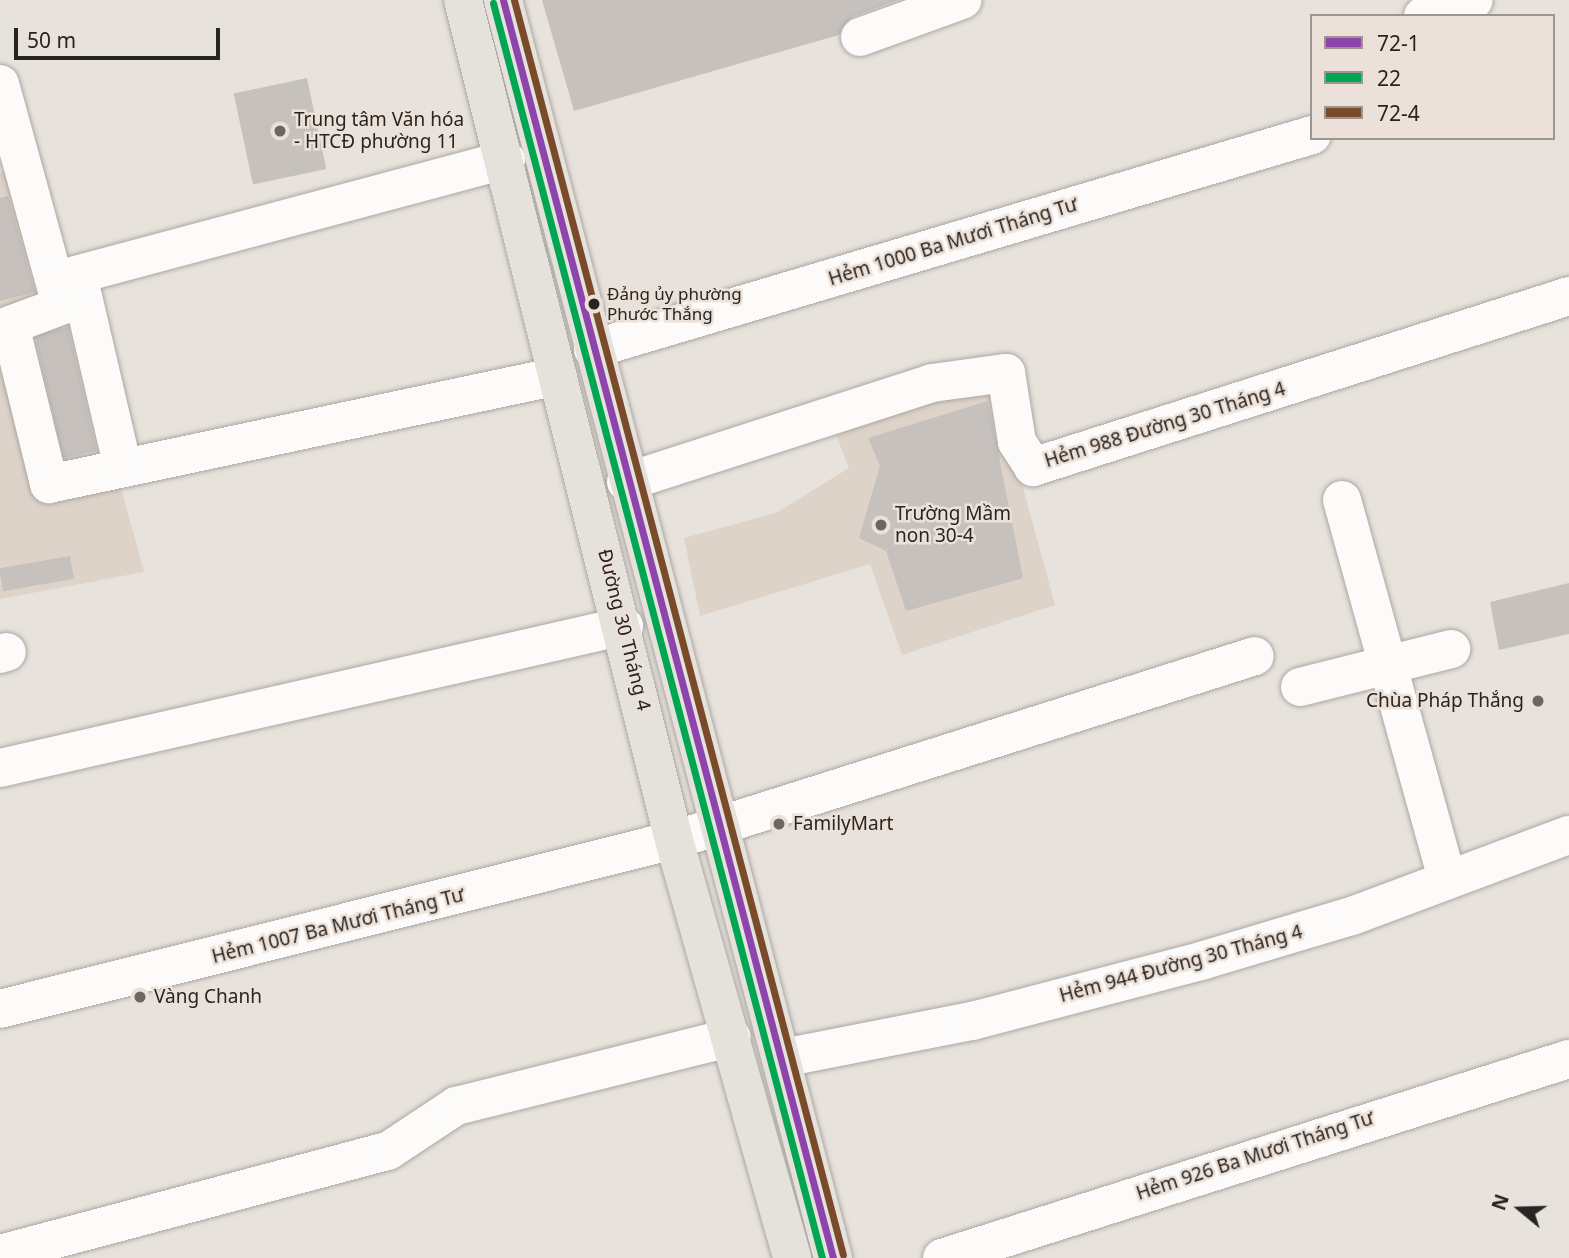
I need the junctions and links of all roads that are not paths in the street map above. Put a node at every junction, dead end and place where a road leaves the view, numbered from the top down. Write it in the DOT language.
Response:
graph roads {
  1 [pos="463,0"];
  2 [pos="503,0"];
  3 [pos="962,0"];
  4 [pos="1474,0"];
  5 [pos="1429,14"];
  6 [pos="860,37"];
  7 [pos="0,84"];
  8 [pos="1310,136"];
  9 [pos="506,160"];
  10 [pos="67,277"];
  11 [pos="1569,296"];
  12 [pos="593,349"];
  13 [pos="558,376"];
  14 [pos="122,468"];
  15 [pos="626,482"];
  16 [pos="1342,500"];
  17 [pos="624,626"];
  18 [pos="1451,649"];
  19 [pos="1255,656"];
  20 [pos="1388,666"];
  21 [pos="1300,687"];
  22 [pos="0,768"];
  23 [pos="716,827"];
  24 [pos="1569,835"];
  25 [pos="674,840"];
  26 [pos="1446,876"];
  27 [pos="0,1009"];
  28 [pos="732,1037"];
  29 [pos="783,1058"];
  30 [pos="1569,1059"];
  31 [pos="0,1254"];
  32 [pos="792,1258"];
  33 [pos="833,1258"];
  34 [pos="942,1258"];
  1 -- 9 [label="main road, Đường 30 Tháng 4"];
  2 -- 12 [label="main road, Đường 30 Tháng 4"];
  3 -- 6 [label="street"];
  4 -- 5 [label="street"];
  7 -- 10 [label="street"];
  8 -- 12 [label="street, Hẻm 1000 Ba Mươi Tháng Tư"];
  9 -- 10 [label="street"];
  9 -- 13 [label="main road, Đường 30 Tháng 4"];
  10 -- 14 [label="street"];
  10 -- 14 [label="street"];
  11 -- 15 [label="street, Hẻm 988 Đường 30 Tháng 4"];
  12 -- 15 [label="main road, Đường 30 Tháng 4"];
  13 -- 14 [label="street"];
  13 -- 17 [label="main road, Đường 30 Tháng 4"];
  15 -- 23 [label="main road, Đường 30 Tháng 4"];
  16 -- 20 [label="street"];
  17 -- 22 [label="street"];
  17 -- 25 [label="main road, Đường 30 Tháng 4"];
  18 -- 20 [label="street"];
  19 -- 23 [label="street, Hẻm 1007 Ba Mươi Tháng Tư"];
  20 -- 21 [label="street"];
  20 -- 26 [label="street"];
  23 -- 25 [label="street, Hẻm 1007 Ba Mươi Tháng Tư"];
  23 -- 29 [label="main road, Đường 30 Tháng 4"];
  24 -- 26 [label="street, Hẻm 944 Đường 30 Tháng 4"];
  25 -- 27 [label="street, Hẻm 1007 Ba Mươi Tháng Tư"];
  25 -- 28 [label="main road, Đường 30 Tháng 4"];
  26 -- 29 [label="street, Hẻm 944 Đường 30 Tháng 4"];
  28 -- 31 [label="street"];
  28 -- 32 [label="main road, Đường 30 Tháng 4"];
  29 -- 33 [label="main road, Đường 30 Tháng 4"];
  30 -- 34 [label="street, Hẻm 926 Ba Mươi Tháng Tư"];
}
